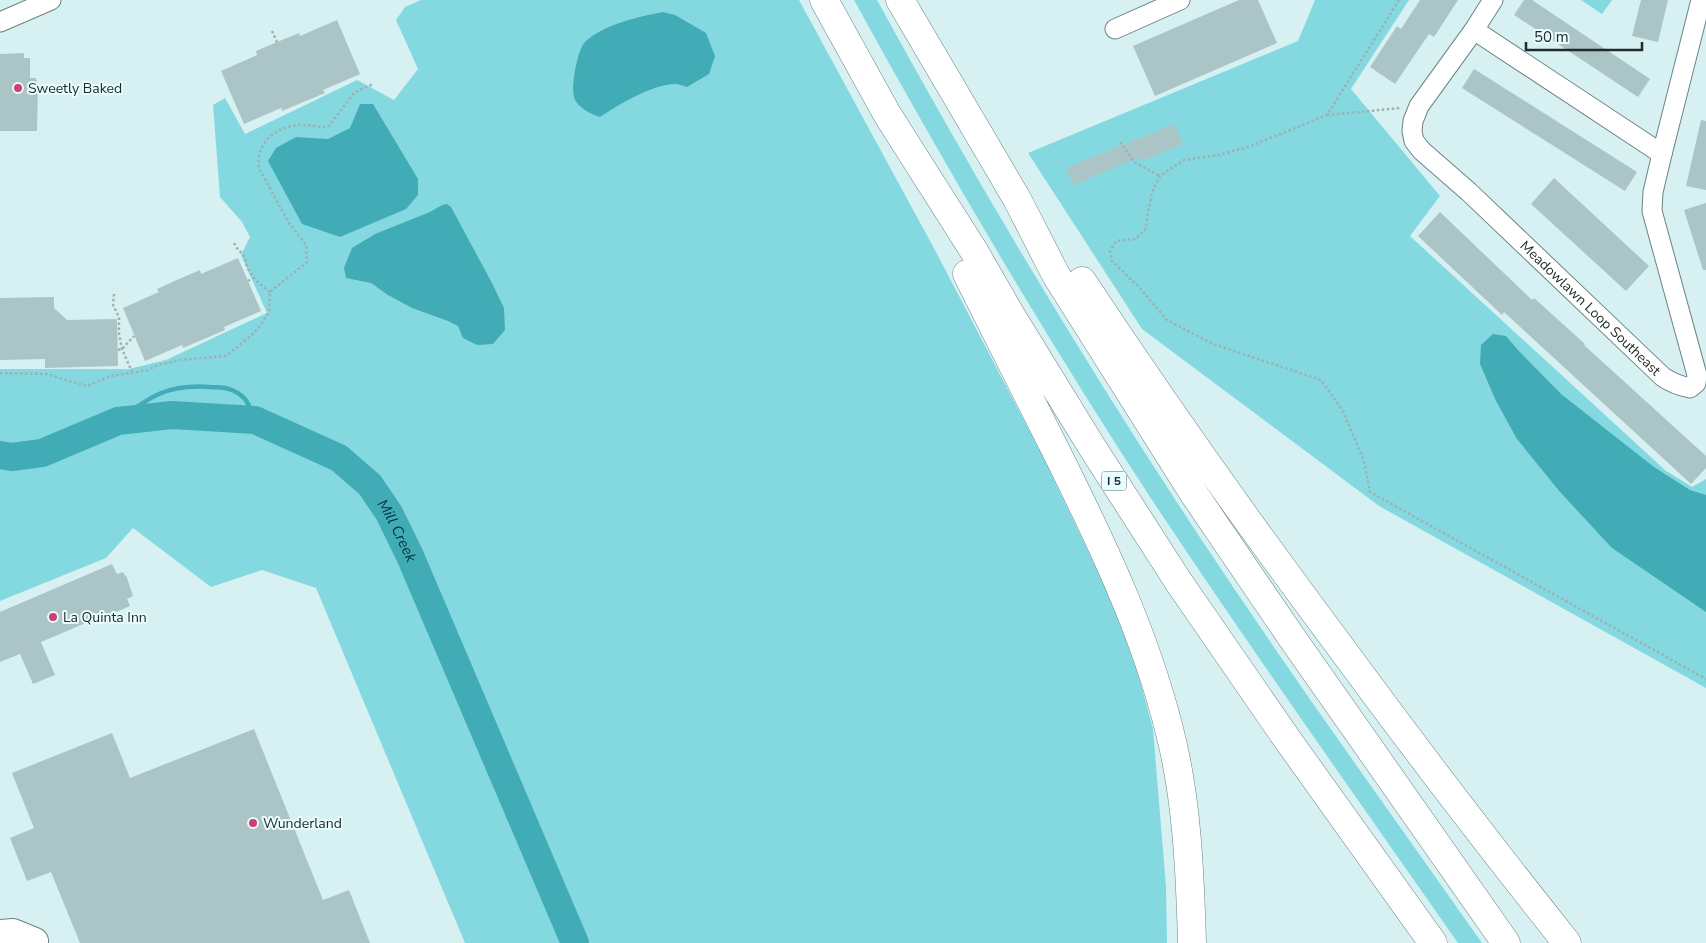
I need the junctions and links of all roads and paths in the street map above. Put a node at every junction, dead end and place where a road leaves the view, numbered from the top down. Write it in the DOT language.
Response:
graph roads {
  1 [pos="51,0"];
  2 [pos="824,0"];
  3 [pos="900,0"];
  4 [pos="1180,0"];
  5 [pos="1398,0"];
  6 [pos="1493,0"];
  7 [pos="1701,0"];
  8 [pos="0,22"];
  9 [pos="1115,29"];
  10 [pos="1474,30"];
  11 [pos="272,31"];
  12 [pos="277,42"];
  13 [pos="373,84"];
  14 [pos="1419,106"];
  15 [pos="887,114"];
  16 [pos="1327,115"];
  17 [pos="1120,142"];
  18 [pos="1662,154"];
  19 [pos="1160,176"];
  20 [pos="1017,199"];
  21 [pos="234,243"];
  22 [pos="254,278"];
  23 [pos="248,281"];
  24 [pos="270,292"];
  25 [pos="114,294"];
  26 [pos="134,336"];
  27 [pos="122,349"];
  28 [pos="118,350"];
  29 [pos="132,372"];
  30 [pos="0,373"];
  31 [pos="1706,679"];
  32 [pos="1190,866"];
  33 [pos="0,933"];
  34 [pos="35,942"];
  35 [pos="1180,943"];
  36 [pos="1192,943"];
  37 [pos="1433,943"];
  38 [pos="1506,943"];
  39 [pos="1567,943"];
  1 -- 8 [label="street"];
  2 -- 15 [label="highway, I 5"];
  3 -- 20 [label="highway"];
  4 -- 9 [label="street"];
  5 -- 16 [label="path"];
  6 -- 10 [label="street, Meadowlawn Loop Southeast"];
  7 -- 18 [label="street, Meadowlawn Loop Southeast"];
  10 -- 14 [label="street, Meadowlawn Loop Southeast"];
  10 -- 18 [label="street"];
  11 -- 12 [label="path"];
  13 -- 24 [label="path"];
  14 -- 16 [label="path"];
  14 -- 18 [label="street, Meadowlawn Loop Southeast"];
  15 -- 32 [label="highway"];
  15 -- 37 [label="highway, I 5"];
  16 -- 19 [label="path"];
  17 -- 19 [label="path"];
  19 -- 31 [label="path"];
  20 -- 38 [label="highway"];
  20 -- 39 [label="highway"];
  21 -- 22 [label="path"];
  22 -- 23 [label="path"];
  22 -- 24 [label="path"];
  24 -- 29 [label="path"];
  25 -- 27 [label="path"];
  26 -- 27 [label="path"];
  27 -- 28 [label="path"];
  27 -- 29 [label="path"];
  29 -- 30 [label="path"];
  32 -- 35 [label="highway"];
  32 -- 36 [label="highway"];
  33 -- 34 [label="main road"];
}
